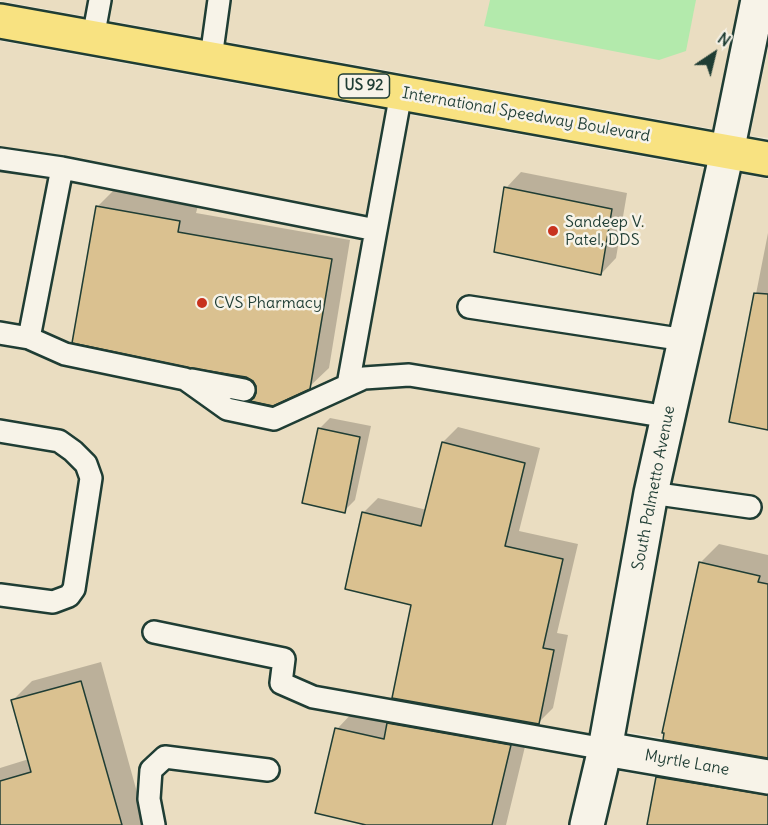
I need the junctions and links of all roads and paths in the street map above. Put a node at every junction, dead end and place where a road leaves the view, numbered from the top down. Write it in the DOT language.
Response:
graph roads {
  1 [pos="100,0"];
  2 [pos="219,0"];
  3 [pos="758,0"];
  4 [pos="0,21"];
  5 [pos="93,38"];
  6 [pos="212,58"];
  7 [pos="401,93"];
  8 [pos="728,152"];
  9 [pos="0,159"];
  10 [pos="768,159"];
  11 [pos="62,168"];
  12 [pos="376,230"];
  13 [pos="470,307"];
  14 [pos="0,333"];
  15 [pos="29,338"];
  16 [pos="685,340"];
  17 [pos="185,379"];
  18 [pos="348,385"];
  19 [pos="244,390"];
  20 [pos="283,396"];
  21 [pos="310,402"];
  22 [pos="668,417"];
  23 [pos="0,431"];
  24 [pos="651,493"];
  25 [pos="750,507"];
  26 [pos="0,595"];
  27 [pos="154,632"];
  28 [pos="605,749"];
  29 [pos="268,770"];
  30 [pos="768,777"];
  31 [pos="154,825"];
  32 [pos="587,825"];
  1 -- 5 [label="lane"];
  2 -- 6 [label="lane"];
  3 -- 8 [label="street, South Palmetto Avenue"];
  4 -- 5 [label="main road, International Speedway Boulevard / US 92"];
  5 -- 6 [label="main road, International Speedway Boulevard / US 92"];
  6 -- 7 [label="main road, International Speedway Boulevard / US 92"];
  7 -- 8 [label="main road, International Speedway Boulevard / US 92"];
  7 -- 12 [label="lane"];
  8 -- 10 [label="main road, International Speedway Boulevard / US 92"];
  8 -- 16 [label="street, South Palmetto Avenue"];
  9 -- 11 [label="lane"];
  11 -- 12 [label="lane"];
  11 -- 15 [label="lane"];
  12 -- 18 [label="lane"];
  13 -- 16 [label="lane"];
  14 -- 15 [label="lane"];
  15 -- 17 [label="lane"];
  16 -- 22 [label="street, South Palmetto Avenue"];
  17 -- 19 [label="lane"];
  17 -- 21 [label="lane"];
  18 -- 21 [label="lane"];
  18 -- 22 [label="lane"];
  20 -- 21 [label="lane"];
  22 -- 24 [label="street, South Palmetto Avenue"];
  23 -- 26 [label="lane"];
  24 -- 25 [label="lane"];
  24 -- 28 [label="street, South Palmetto Avenue"];
  27 -- 28 [label="lane"];
  28 -- 30 [label="street, Myrtle Lane"];
  28 -- 32 [label="street, South Palmetto Avenue"];
  29 -- 31 [label="lane"];
}
